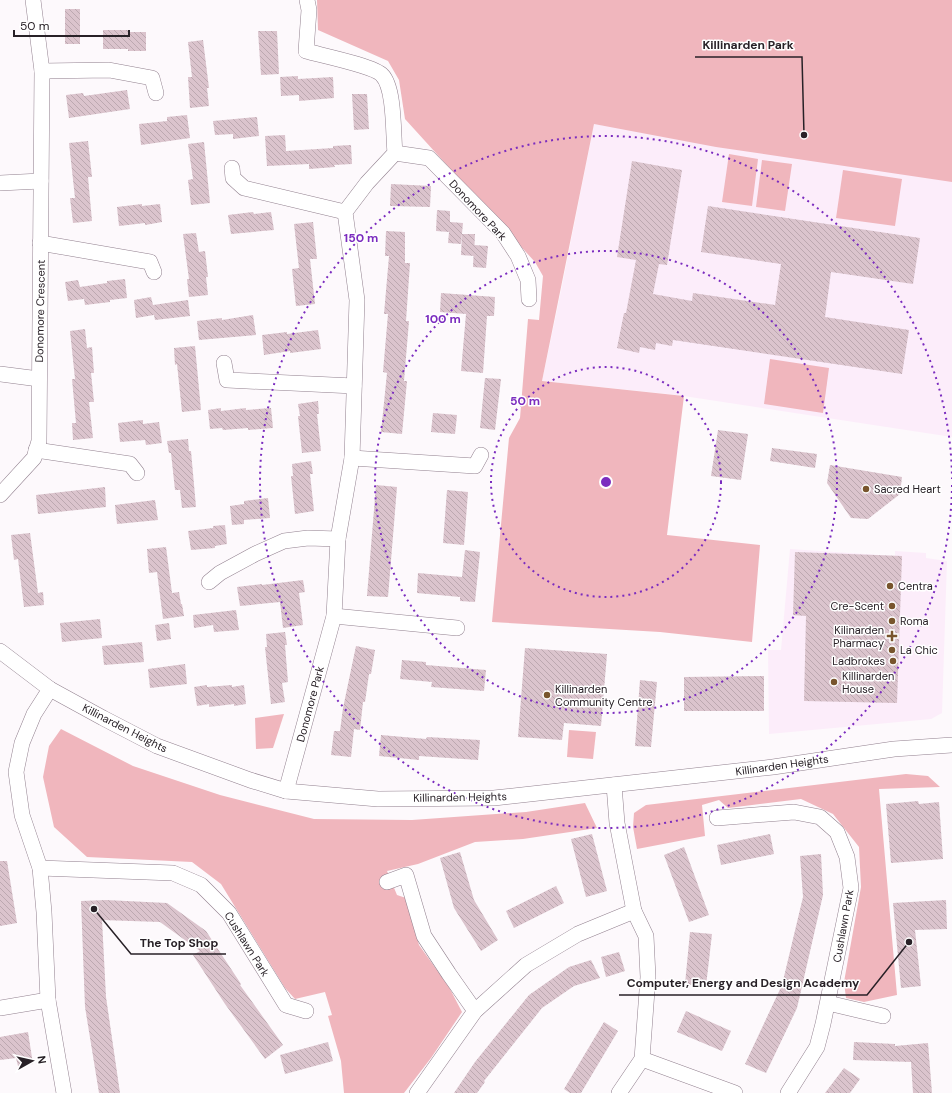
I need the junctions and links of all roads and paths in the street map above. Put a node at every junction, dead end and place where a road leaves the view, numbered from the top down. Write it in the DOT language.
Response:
graph roads {
  1 [pos="33,0"];
  2 [pos="307,0"];
  3 [pos="42,71"];
  4 [pos="156,93"];
  5 [pos="395,153"];
  6 [pos="232,168"];
  7 [pos="41,181"];
  8 [pos="0,183"];
  9 [pos="346,212"];
  10 [pos="40,243"];
  11 [pos="154,272"];
  12 [pos="529,298"];
  13 [pos="224,363"];
  14 [pos="0,374"];
  15 [pos="39,379"];
  16 [pos="354,386"];
  17 [pos="36,450"];
  18 [pos="481,455"];
  19 [pos="352,458"];
  20 [pos="137,473"];
  21 [pos="0,495"];
  22 [pos="338,539"];
  23 [pos="209,582"];
  24 [pos="334,616"];
  25 [pos="457,628"];
  26 [pos="0,651"];
  27 [pos="50,689"];
  28 [pos="952,745"];
  29 [pos="614,785"];
  30 [pos="286,791"];
  31 [pos="717,818"];
  32 [pos="40,868"];
  33 [pos="387,882"];
  34 [pos="634,911"];
  35 [pos="48,1000"];
  36 [pos="828,1003"];
  37 [pos="0,1008"];
  38 [pos="306,1011"];
  39 [pos="475,1011"];
  40 [pos="883,1016"];
  41 [pos="642,1059"];
  42 [pos="64,1093"];
  43 [pos="417,1093"];
  44 [pos="619,1093"];
  45 [pos="735,1093"];
  46 [pos="788,1093"];
  1 -- 3 [label="street, Donomore Crescent"];
  2 -- 5 [label="street"];
  3 -- 4 [label="street"];
  3 -- 7 [label="street, Donomore Crescent"];
  5 -- 9 [label="street"];
  5 -- 12 [label="street, Donomore Park"];
  6 -- 9 [label="street"];
  7 -- 8 [label="street"];
  7 -- 10 [label="street, Donomore Crescent"];
  9 -- 16 [label="street, Donomore Park"];
  10 -- 11 [label="street, Donomore Crescent"];
  10 -- 15 [label="street, Donomore Crescent"];
  13 -- 16 [label="street"];
  14 -- 15 [label="street, Donomore Crescent"];
  15 -- 17 [label="street, Donomore Crescent"];
  16 -- 19 [label="street, Donomore Park"];
  17 -- 20 [label="street"];
  17 -- 21 [label="street, Donomore Crescent"];
  18 -- 19 [label="street"];
  19 -- 22 [label="street, Donomore Park"];
  22 -- 23 [label="street"];
  22 -- 24 [label="street, Donomore Park"];
  24 -- 25 [label="street"];
  24 -- 30 [label="street, Donomore Park"];
  26 -- 27 [label="street, Killinarden Heights"];
  27 -- 30 [label="street, Killinarden Heights"];
  27 -- 32 [label="street"];
  28 -- 29 [label="street, Killinarden Heights"];
  29 -- 30 [label="street, Killinarden Heights"];
  29 -- 34 [label="street"];
  31 -- 36 [label="street, Cushlawn Park"];
  32 -- 35 [label="street"];
  32 -- 38 [label="street, Cushlawn Park"];
  33 -- 39 [label="street"];
  34 -- 39 [label="street"];
  34 -- 41 [label="street"];
  35 -- 37 [label="street"];
  35 -- 42 [label="street"];
  36 -- 40 [label="street"];
  36 -- 46 [label="street, Cushlawn Park"];
  39 -- 43 [label="street"];
  41 -- 44 [label="street"];
  41 -- 45 [label="street"];
}
